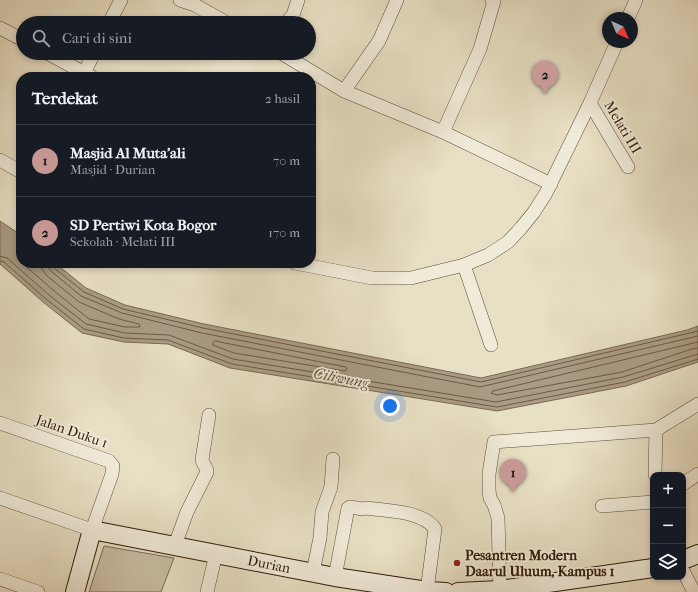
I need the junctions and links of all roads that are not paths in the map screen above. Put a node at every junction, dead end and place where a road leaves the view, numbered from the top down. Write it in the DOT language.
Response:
graph roads {
  1 [pos="121,0"];
  2 [pos="180,0"];
  3 [pos="298,0"];
  4 [pos="397,0"];
  5 [pos="494,0"];
  6 [pos="635,0"];
  7 [pos="197,3"];
  8 [pos="630,12"];
  9 [pos="113,16"];
  10 [pos="217,16"];
  11 [pos="291,16"];
  12 [pos="0,28"];
  13 [pos="16,36"];
  14 [pos="614,48"];
  15 [pos="60,60"];
  16 [pos="92,60"];
  17 [pos="293,60"];
  18 [pos="82,72"];
  19 [pos="89,72"];
  20 [pos="312,72"];
  21 [pos="316,74"];
  22 [pos="344,91"];
  23 [pos="590,103"];
  24 [pos="443,132"];
  25 [pos="0,160"];
  26 [pos="628,167"];
  27 [pos="16,169"];
  28 [pos="551,184"];
  29 [pos="464,265"];
  30 [pos="316,267"];
  31 [pos="491,345"];
  32 [pos="698,404"];
  33 [pos="209,415"];
  34 [pos="0,423"];
  35 [pos="656,430"];
  36 [pos="334,459"];
  37 [pos="655,472"];
  38 [pos="698,474"];
  39 [pos="686,482"];
  40 [pos="0,498"];
  41 [pos="650,502"];
  42 [pos="602,506"];
  43 [pos="92,530"];
  44 [pos="175,546"];
  45 [pos="216,554"];
  46 [pos="698,554"];
  47 [pos="686,559"];
  48 [pos="650,568"];
  49 [pos="313,572"];
  50 [pos="335,577"];
  51 [pos="686,577"];
  52 [pos="0,579"];
  53 [pos="500,590"];
  54 [pos="427,591"];
  55 [pos="38,592"];
  56 [pos="75,592"];
  57 [pos="207,592"];
  58 [pos="446,592"];
  59 [pos="458,592"];
  60 [pos="694,592"];
  1 -- 9 [label="street"];
  2 -- 7 [label="street"];
  3 -- 11 [label="street"];
  4 -- 22 [label="street"];
  5 -- 24 [label="street"];
  6 -- 8 [label="street"];
  7 -- 10 [label="street"];
  12 -- 13 [label="street"];
  14 -- 23 [label="street"];
  15 -- 18 [label="street"];
  16 -- 19 [label="street"];
  17 -- 20 [label="street"];
  21 -- 22 [label="street"];
  22 -- 24 [label="street"];
  23 -- 26 [label="street, Melati III"];
  23 -- 28 [label="street"];
  24 -- 28 [label="street"];
  25 -- 27 [label="street"];
  28 -- 29 [label="street"];
  29 -- 30 [label="street"];
  29 -- 31 [label="street"];
  32 -- 35 [label="street"];
  33 -- 44 [label="street"];
  34 -- 43 [label="street, Jalan Duku 1"];
  35 -- 37 [label="street"];
  35 -- 53 [label="street"];
  36 -- 49 [label="street"];
  38 -- 39 [label="street"];
  40 -- 43 [label="street"];
  41 -- 42 [label="street"];
  43 -- 44 [label="street, Durian"];
  43 -- 56 [label="street"];
  44 -- 45 [label="street, Durian"];
  45 -- 49 [label="street, Durian"];
  45 -- 57 [label="street"];
  46 -- 47 [label="street"];
  48 -- 53 [label="street"];
  49 -- 50 [label="street, Durian"];
  50 -- 54 [label="street, Durian"];
  50 -- 54 [label="street"];
  51 -- 60 [label="street"];
  52 -- 55 [label="street"];
  53 -- 59 [label="street"];
  54 -- 58 [label="street, Durian"];
}
